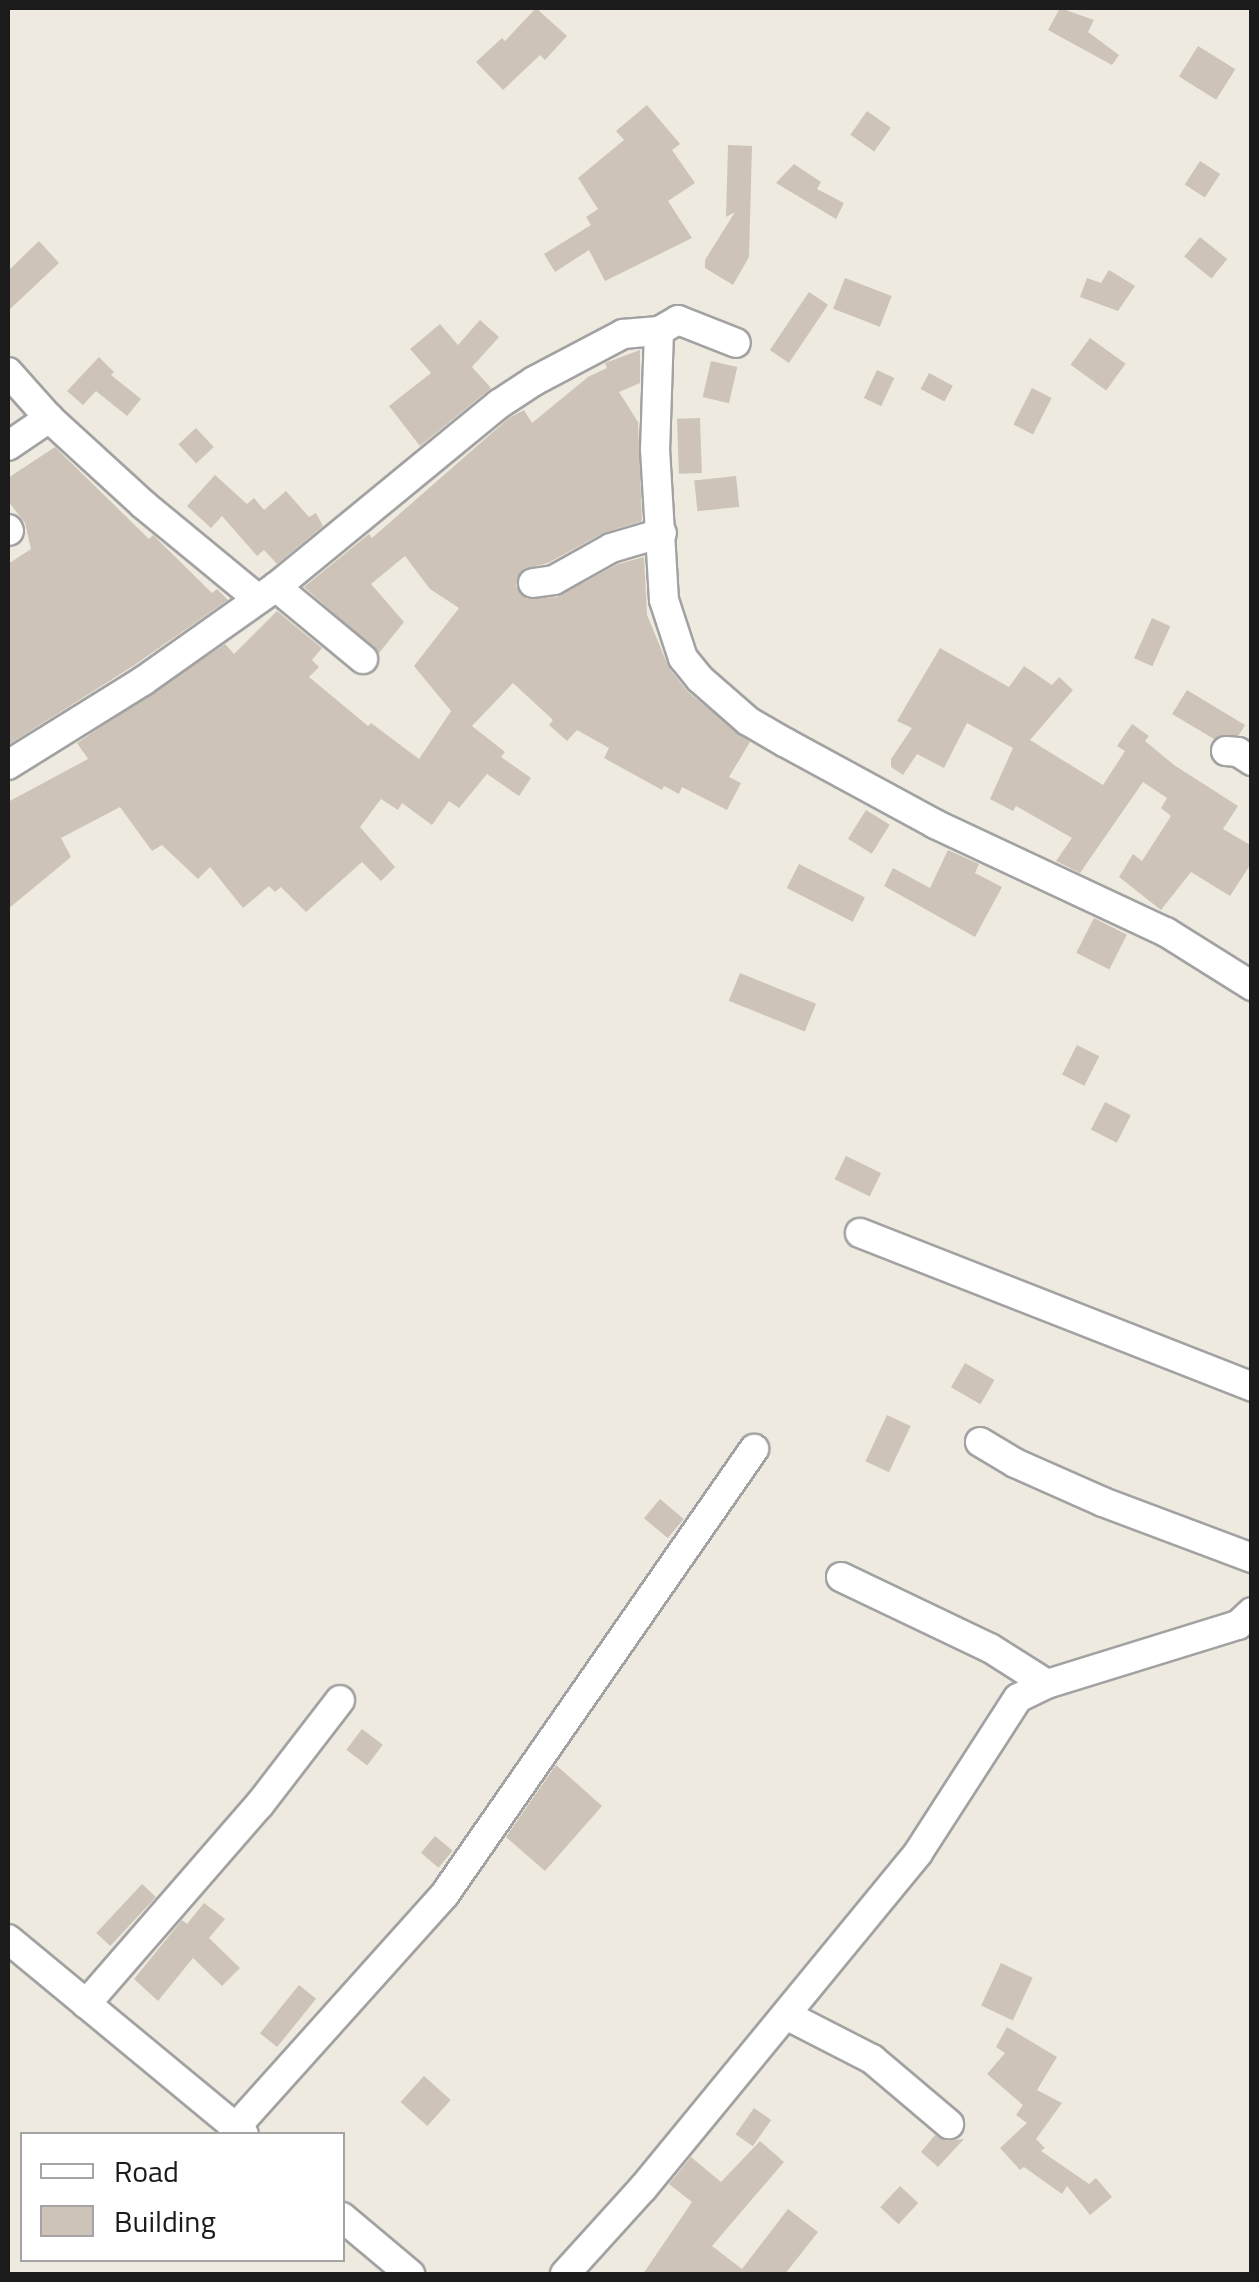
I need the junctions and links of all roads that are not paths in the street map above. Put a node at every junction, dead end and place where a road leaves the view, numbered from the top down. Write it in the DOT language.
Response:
graph roads {
  1 [pos="659,330"];
  2 [pos="736,343"];
  3 [pos="8,372"];
  4 [pos="49,418"];
  5 [pos="8,446"];
  6 [pos="662,533"];
  7 [pos="533,583"];
  8 [pos="266,592"];
  9 [pos="363,658"];
  10 [pos="8,766"];
  11 [pos="1252,986"];
  12 [pos="860,1233"];
  13 [pos="1252,1387"];
  14 [pos="980,1442"];
  15 [pos="754,1449"];
  16 [pos="1252,1558"];
  17 [pos="841,1577"];
  18 [pos="1252,1612"];
  19 [pos="1047,1684"];
  20 [pos="340,1700"];
  21 [pos="8,1940"];
  22 [pos="86,2004"];
  23 [pos="786,2015"];
  24 [pos="949,2124"];
  25 [pos="240,2131"];
  26 [pos="345,2219"];
  27 [pos="410,2274"];
  28 [pos="565,2274"];
  1 -- 2 [label="street"];
  1 -- 6 [label="street"];
  1 -- 8 [label="street"];
  3 -- 4 [label="street"];
  4 -- 5 [label="street"];
  4 -- 8 [label="street"];
  6 -- 7 [label="street"];
  6 -- 11 [label="street"];
  8 -- 9 [label="street"];
  8 -- 10 [label="street"];
  12 -- 13 [label="street"];
  14 -- 16 [label="street"];
  15 -- 25 [label="street"];
  17 -- 19 [label="street"];
  18 -- 19 [label="street"];
  19 -- 23 [label="street"];
  20 -- 22 [label="street"];
  21 -- 22 [label="street"];
  22 -- 25 [label="street"];
  23 -- 24 [label="street"];
  23 -- 28 [label="street"];
  26 -- 27 [label="street"];
}
